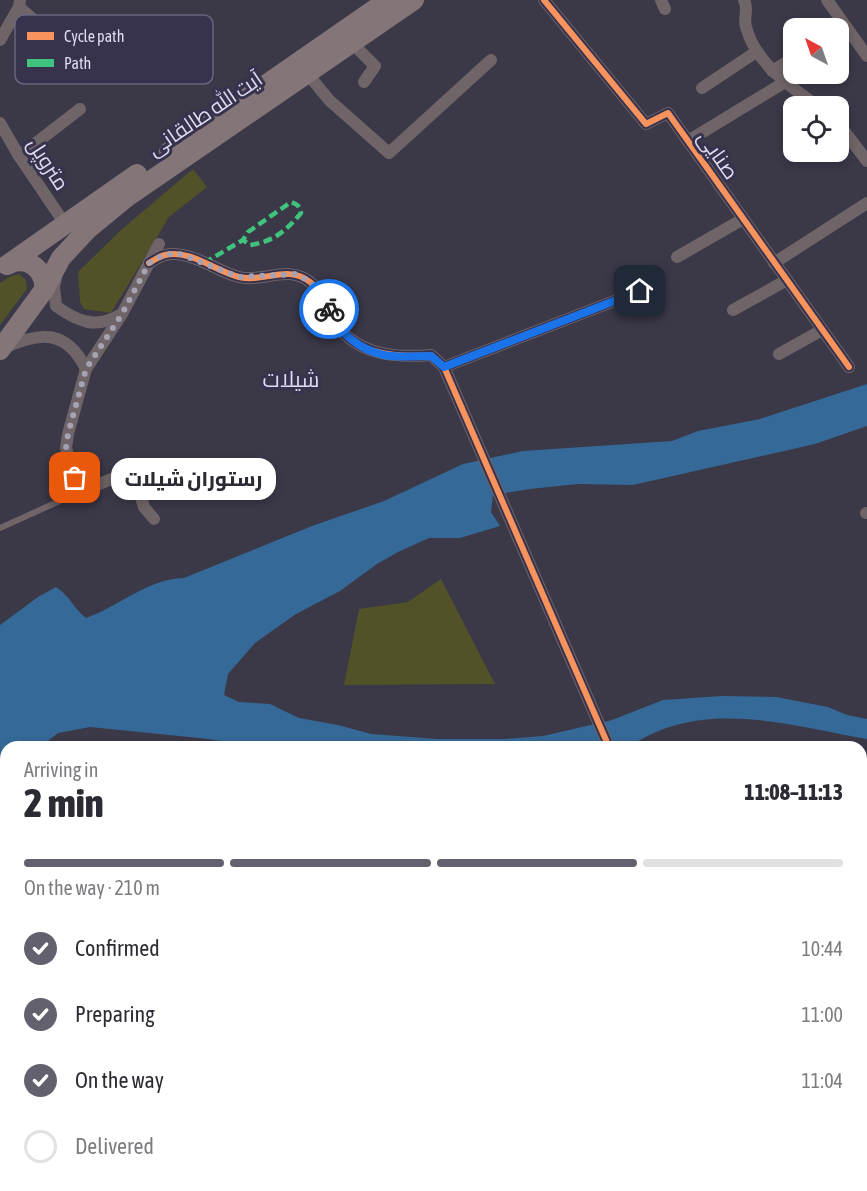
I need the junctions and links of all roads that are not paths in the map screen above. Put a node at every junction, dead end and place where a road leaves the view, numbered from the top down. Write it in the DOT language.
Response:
graph roads {
  1 [pos="388,0"];
  2 [pos="414,0"];
  3 [pos="544,0"];
  4 [pos="744,0"];
  5 [pos="827,0"];
  6 [pos="19,3"];
  7 [pos="32,15"];
  8 [pos="836,18"];
  9 [pos="849,37"];
  10 [pos="0,40"];
  11 [pos="352,43"];
  12 [pos="756,52"];
  13 [pos="867,56"];
  14 [pos="490,60"];
  15 [pos="783,64"];
  16 [pos="772,71"];
  17 [pos="307,73"];
  18 [pos="783,80"];
  19 [pos="364,82"];
  20 [pos="783,83"];
  21 [pos="788,84"];
  22 [pos="702,88"];
  23 [pos="804,96"];
  24 [pos="81,109"];
  25 [pos="0,125"];
  26 [pos="849,135"];
  27 [pos="688,141"];
  28 [pos="865,153"];
  29 [pos="19,156"];
  30 [pos="867,203"];
  31 [pos="743,219"];
  32 [pos="65,224"];
  33 [pos="43,241"];
  34 [pos="159,244"];
  35 [pos="67,251"];
  36 [pos="677,257"];
  37 [pos="149,263"];
  38 [pos="774,263"];
  39 [pos="5,266"];
  40 [pos="787,280"];
  41 [pos="44,290"];
  42 [pos="640,291"];
  43 [pos="733,310"];
  44 [pos="122,314"];
  45 [pos="822,330"];
  46 [pos="0,350"];
  47 [pos="779,354"];
  48 [pos="444,367"];
  49 [pos="849,367"];
  50 [pos="86,369"];
  51 [pos="87,489"];
  52 [pos="154,519"];
  53 [pos="0,528"];
  54 [pos="606,741"];
  1 -- 32 [label="main road, آیت الله طالقانی"];
  2 -- 11 [label="main road, آیت الله طالقانی"];
  3 -- 27 [label="street, صنایی"];
  4 -- 12 [label="street"];
  5 -- 8 [label="street"];
  6 -- 7 [label="street"];
  6 -- 10 [label="street"];
  9 -- 13 [label="street"];
  11 -- 17 [label="main road, آیت الله طالقانی"];
  11 -- 19 [label="street"];
  12 -- 16 [label="street"];
  12 -- 22 [label="street"];
  14 -- 17 [label="street"];
  15 -- 16 [label="street"];
  16 -- 18 [label="street"];
  17 -- 35 [label="main road, آیت الله طالقانی"];
  20 -- 27 [label="street"];
  21 -- 23 [label="street"];
  24 -- 29 [label="street"];
  25 -- 29 [label="street, متروپل"];
  26 -- 28 [label="street"];
  27 -- 31 [label="street, صنایی"];
  29 -- 32 [label="street, متروپل"];
  30 -- 38 [label="street"];
  31 -- 36 [label="street"];
  31 -- 38 [label="street, صنایی"];
  32 -- 33 [label="main road, آیت الله طالقانی"];
  33 -- 35 [label="main road"];
  33 -- 39 [label="main road, آیت الله طالقانی"];
  34 -- 37 [label="street"];
  35 -- 41 [label="main road, آیت الله طالقانی"];
  35 -- 44 [label="street"];
  37 -- 44 [label="street"];
  37 -- 48 [label="street"];
  38 -- 40 [label="street, صنایی"];
  39 -- 41 [label="main road"];
  40 -- 43 [label="street"];
  40 -- 45 [label="street, صنایی"];
  41 -- 46 [label="main road, آیت الله طالقانی"];
  42 -- 48 [label="street"];
  44 -- 50 [label="street"];
  45 -- 47 [label="street"];
  45 -- 49 [label="street, صنایی"];
  46 -- 50 [label="street"];
  48 -- 54 [label="street"];
  50 -- 51 [label="street"];
  51 -- 52 [label="street"];
  51 -- 53 [label="lane"];
}
